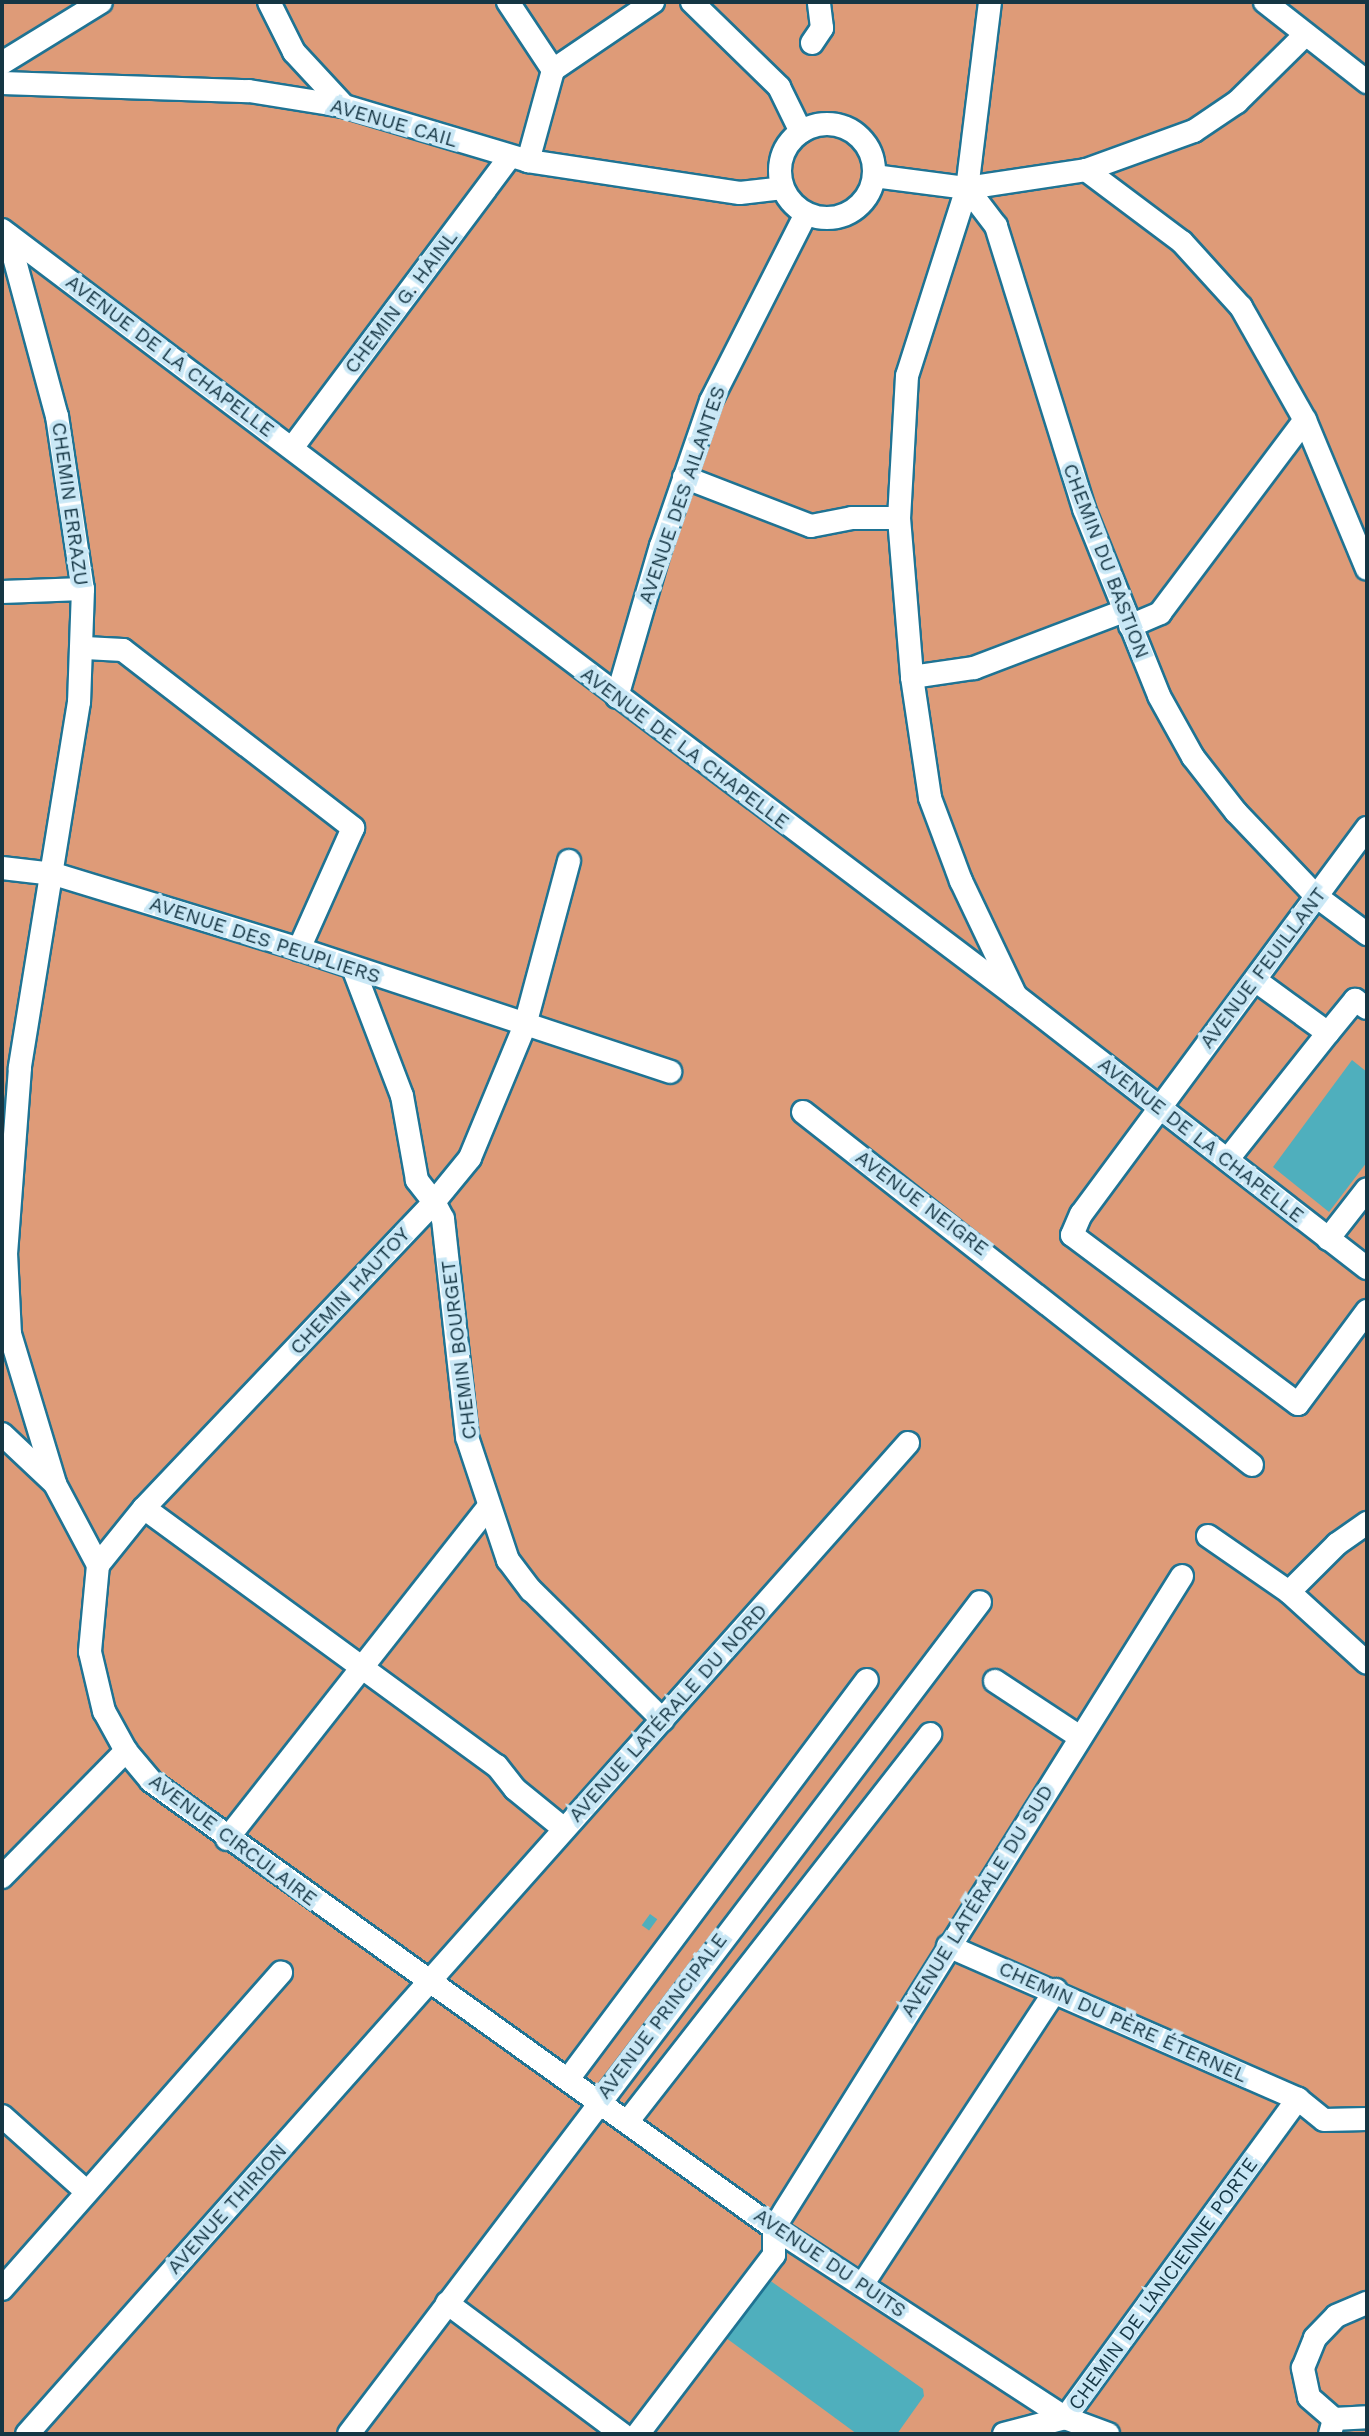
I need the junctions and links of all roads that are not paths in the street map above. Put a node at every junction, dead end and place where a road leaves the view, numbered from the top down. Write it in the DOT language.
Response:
graph roads {
  1 [pos="101,2"];
  2 [pos="269,2"];
  3 [pos="508,2"];
  4 [pos="653,2"];
  5 [pos="692,2"];
  6 [pos="819,2"];
  7 [pos="990,2"];
  8 [pos="1265,2"];
  9 [pos="1305,35"];
  10 [pos="812,43"];
  11 [pos="2,63"];
  12 [pos="553,70"];
  13 [pos="1367,82"];
  14 [pos="2,83"];
  15 [pos="344,106"];
  16 [pos="801,132"];
  17 [pos="519,159"];
  18 [pos="1086,170"];
  19 [pos="874,176"];
  20 [pos="783,188"];
  21 [pos="967,188"];
  22 [pos="806,214"];
  23 [pos="5,232"];
  24 [pos="1305,420"];
  25 [pos="292,448"];
  26 [pos="684,477"];
  27 [pos="899,518"];
  28 [pos="1367,569"];
  29 [pos="83,589"];
  30 [pos="2,592"];
  31 [pos="1127,618"];
  32 [pos="85,648"];
  33 [pos="912,677"];
  34 [pos="617,697"];
  35 [pos="1367,828"];
  36 [pos="569,861"];
  37 [pos="2,868"];
  38 [pos="54,874"];
  39 [pos="1316,896"];
  40 [pos="1367,934"];
  41 [pos="299,949"];
  42 [pos="353,968"];
  43 [pos="1255,980"];
  44 [pos="1016,996"];
  45 [pos="1367,1008"];
  46 [pos="525,1025"];
  47 [pos="1328,1033"];
  48 [pos="670,1072"];
  49 [pos="1158,1107"];
  50 [pos="803,1112"];
  51 [pos="1228,1159"];
  52 [pos="1367,1189"];
  53 [pos="434,1202"];
  54 [pos="1328,1239"];
  55 [pos="1367,1268"];
  56 [pos="1367,1311"];
  57 [pos="2,1434"];
  58 [pos="908,1443"];
  59 [pos="1252,1465"];
  60 [pos="55,1484"];
  61 [pos="488,1507"];
  62 [pos="144,1508"];
  63 [pos="1367,1523"];
  64 [pos="1208,1536"];
  65 [pos="98,1565"];
  66 [pos="1182,1576"];
  67 [pos="1289,1592"];
  68 [pos="980,1602"];
  69 [pos="1367,1663"];
  70 [pos="359,1665"];
  71 [pos="867,1680"];
  72 [pos="995,1681"];
  73 [pos="663,1720"];
  74 [pos="877,1734"];
  75 [pos="930,1734"];
  76 [pos="1080,1737"];
  77 [pos="126,1751"];
  78 [pos="564,1829"];
  79 [pos="227,1839"];
  80 [pos="2,1877"];
  81 [pos="948,1946"];
  82 [pos="281,1973"];
  83 [pos="428,1984"];
  84 [pos="1056,1990"];
  85 [pos="569,2078"];
  86 [pos="1298,2099"];
  87 [pos="599,2100"];
  88 [pos="2,2116"];
  89 [pos="1367,2119"];
  90 [pos="628,2121"];
  91 [pos="87,2192"];
  92 [pos="774,2228"];
  93 [pos="862,2285"];
  94 [pos="2,2289"];
  95 [pos="447,2303"];
  96 [pos="1367,2303"];
  97 [pos="1367,2417"];
  98 [pos="1065,2418"];
  99 [pos="1332,2426"];
  100 [pos="27,2434"];
  101 [pos="349,2434"];
  102 [pos="622,2434"];
  103 [pos="638,2434"];
  104 [pos="1004,2434"];
  105 [pos="1108,2434"];
  1 -- 11 [label="lane"];
  2 -- 15 [label="lane"];
  3 -- 12 [label="lane"];
  4 -- 12 [label="lane"];
  5 -- 16 [label="lane"];
  6 -- 10 [label="lane"];
  7 -- 21 [label="lane"];
  8 -- 9 [label="lane"];
  9 -- 13 [label="lane"];
  9 -- 18 [label="lane"];
  12 -- 17 [label="lane"];
  14 -- 15 [label="lane, AVENUE CAIL"];
  15 -- 17 [label="lane, AVENUE CAIL"];
  16 -- 19 [label="lane"];
  16 -- 20 [label="lane"];
  17 -- 20 [label="lane, AVENUE CAIL"];
  17 -- 25 [label="lane, CHEMIN G. HAINL"];
  18 -- 21 [label="lane"];
  18 -- 24 [label="lane"];
  19 -- 21 [label="lane"];
  19 -- 22 [label="lane"];
  20 -- 22 [label="lane"];
  21 -- 27 [label="lane"];
  21 -- 31 [label="lane, CHEMIN DU BASTION"];
  22 -- 26 [label="lane, AVENUE DES AILANTES"];
  23 -- 25 [label="lane, AVENUE DE LA CHAPELLE"];
  23 -- 29 [label="lane, CHEMIN ERRAZU"];
  24 -- 28 [label="lane"];
  24 -- 31 [label="lane"];
  25 -- 34 [label="lane, AVENUE DE LA CHAPELLE"];
  26 -- 27 [label="lane"];
  26 -- 34 [label="lane, AVENUE DES AILANTES"];
  27 -- 33 [label="lane"];
  29 -- 30 [label="lane"];
  29 -- 32 [label="lane, CHEMIN ERRAZU"];
  31 -- 33 [label="lane"];
  31 -- 39 [label="lane, CHEMIN DU BASTION"];
  32 -- 38 [label="lane, CHEMIN ERRAZU"];
  32 -- 41 [label="lane"];
  33 -- 44 [label="lane"];
  34 -- 44 [label="lane, AVENUE DE LA CHAPELLE"];
  35 -- 39 [label="lane, AVENUE FEUILLANT"];
  36 -- 46 [label="lane"];
  37 -- 38 [label="lane, AVENUE DES PEUPLIERS"];
  38 -- 41 [label="lane, AVENUE DES PEUPLIERS"];
  38 -- 60 [label="lane, CHEMIN ERRAZU"];
  39 -- 40 [label="lane, CHEMIN DU BASTION"];
  39 -- 43 [label="lane, AVENUE FEUILLANT"];
  41 -- 42 [label="lane, AVENUE DES PEUPLIERS"];
  42 -- 46 [label="lane, AVENUE DES PEUPLIERS"];
  42 -- 53 [label="lane"];
  43 -- 47 [label="lane"];
  43 -- 49 [label="lane, AVENUE FEUILLANT"];
  44 -- 49 [label="lane, AVENUE DE LA CHAPELLE"];
  45 -- 47 [label="lane"];
  46 -- 48 [label="lane"];
  46 -- 53 [label="lane"];
  47 -- 51 [label="lane"];
  49 -- 51 [label="lane, AVENUE DE LA CHAPELLE"];
  49 -- 56 [label="lane"];
  50 -- 59 [label="lane, AVENUE NEIGRE"];
  51 -- 54 [label="lane, AVENUE DE LA CHAPELLE"];
  52 -- 54 [label="lane"];
  53 -- 61 [label="lane, CHEMIN BOURGET"];
  53 -- 62 [label="lane, CHEMIN HAUTOY"];
  54 -- 55 [label="lane, AVENUE DE LA CHAPELLE"];
  57 -- 60 [label="lane"];
  58 -- 73 [label="lane, AVENUE LATÉRALE DU NORD"];
  60 -- 65 [label="lane"];
  61 -- 70 [label="lane"];
  61 -- 73 [label="lane, CHEMIN BOURGET"];
  62 -- 65 [label="lane, CHEMIN HAUTOY"];
  62 -- 70 [label="lane"];
  63 -- 67 [label="lane"];
  64 -- 67 [label="lane"];
  65 -- 77 [label="lane, AVENUE CIRCULAIRE"];
  66 -- 76 [label="lane, AVENUE LATÉRALE DU SUD"];
  67 -- 69 [label="lane"];
  68 -- 74 [label="lane, AVENUE PRINCIPALE"];
  70 -- 78 [label="lane"];
  70 -- 79 [label="lane"];
  71 -- 74 [label="lane, AVENUE PRINCIPALE"];
  72 -- 76 [label="lane"];
  73 -- 78 [label="lane, AVENUE LATÉRALE DU NORD"];
  74 -- 75 [label="lane, AVENUE PRINCIPALE"];
  74 -- 85 [label="lane, AVENUE PRINCIPALE"];
  74 -- 87 [label="lane, AVENUE PRINCIPALE"];
  74 -- 90 [label="lane, AVENUE PRINCIPALE"];
  76 -- 81 [label="lane, AVENUE LATÉRALE DU SUD"];
  77 -- 79 [label="lane, AVENUE CIRCULAIRE"];
  77 -- 80 [label="lane"];
  78 -- 83 [label="lane, AVENUE LATÉRALE DU NORD"];
  79 -- 83 [label="lane, AVENUE CIRCULAIRE"];
  81 -- 84 [label="lane, CHEMIN DU PÈRE ÉTERNEL"];
  81 -- 92 [label="lane, AVENUE LATÉRALE DU SUD"];
  82 -- 91 [label="lane"];
  83 -- 85 [label="lane, AVENUE CIRCULAIRE"];
  83 -- 100 [label="lane, AVENUE THIRION"];
  84 -- 86 [label="lane, CHEMIN DU PÈRE ÉTERNEL"];
  84 -- 93 [label="lane"];
  85 -- 87 [label="lane, AVENUE CIRCULAIRE"];
  86 -- 89 [label="lane, CHEMIN DU PÈRE ÉTERNEL"];
  86 -- 98 [label="lane, CHEMIN DE L'ANCIENNE PORTE"];
  87 -- 90 [label="lane, AVENUE DU PUITS"];
  87 -- 95 [label="lane, AVENUE PRINCIPALE"];
  88 -- 91 [label="lane"];
  90 -- 92 [label="lane, AVENUE DU PUITS"];
  91 -- 94 [label="lane"];
  92 -- 93 [label="lane, AVENUE DU PUITS"];
  92 -- 103 [label="lane, AVENUE LATÉRALE DU SUD"];
  93 -- 98 [label="lane, AVENUE DU PUITS"];
  95 -- 101 [label="lane, AVENUE PRINCIPALE"];
  95 -- 102 [label="lane"];
  96 -- 99 [label="lane"];
  97 -- 99 [label="lane"];
  98 -- 104 [label="lane, CHEMIN DE L'ANCIENNE PORTE"];
  98 -- 105 [label="lane, AVENUE DU PUITS"];
}
